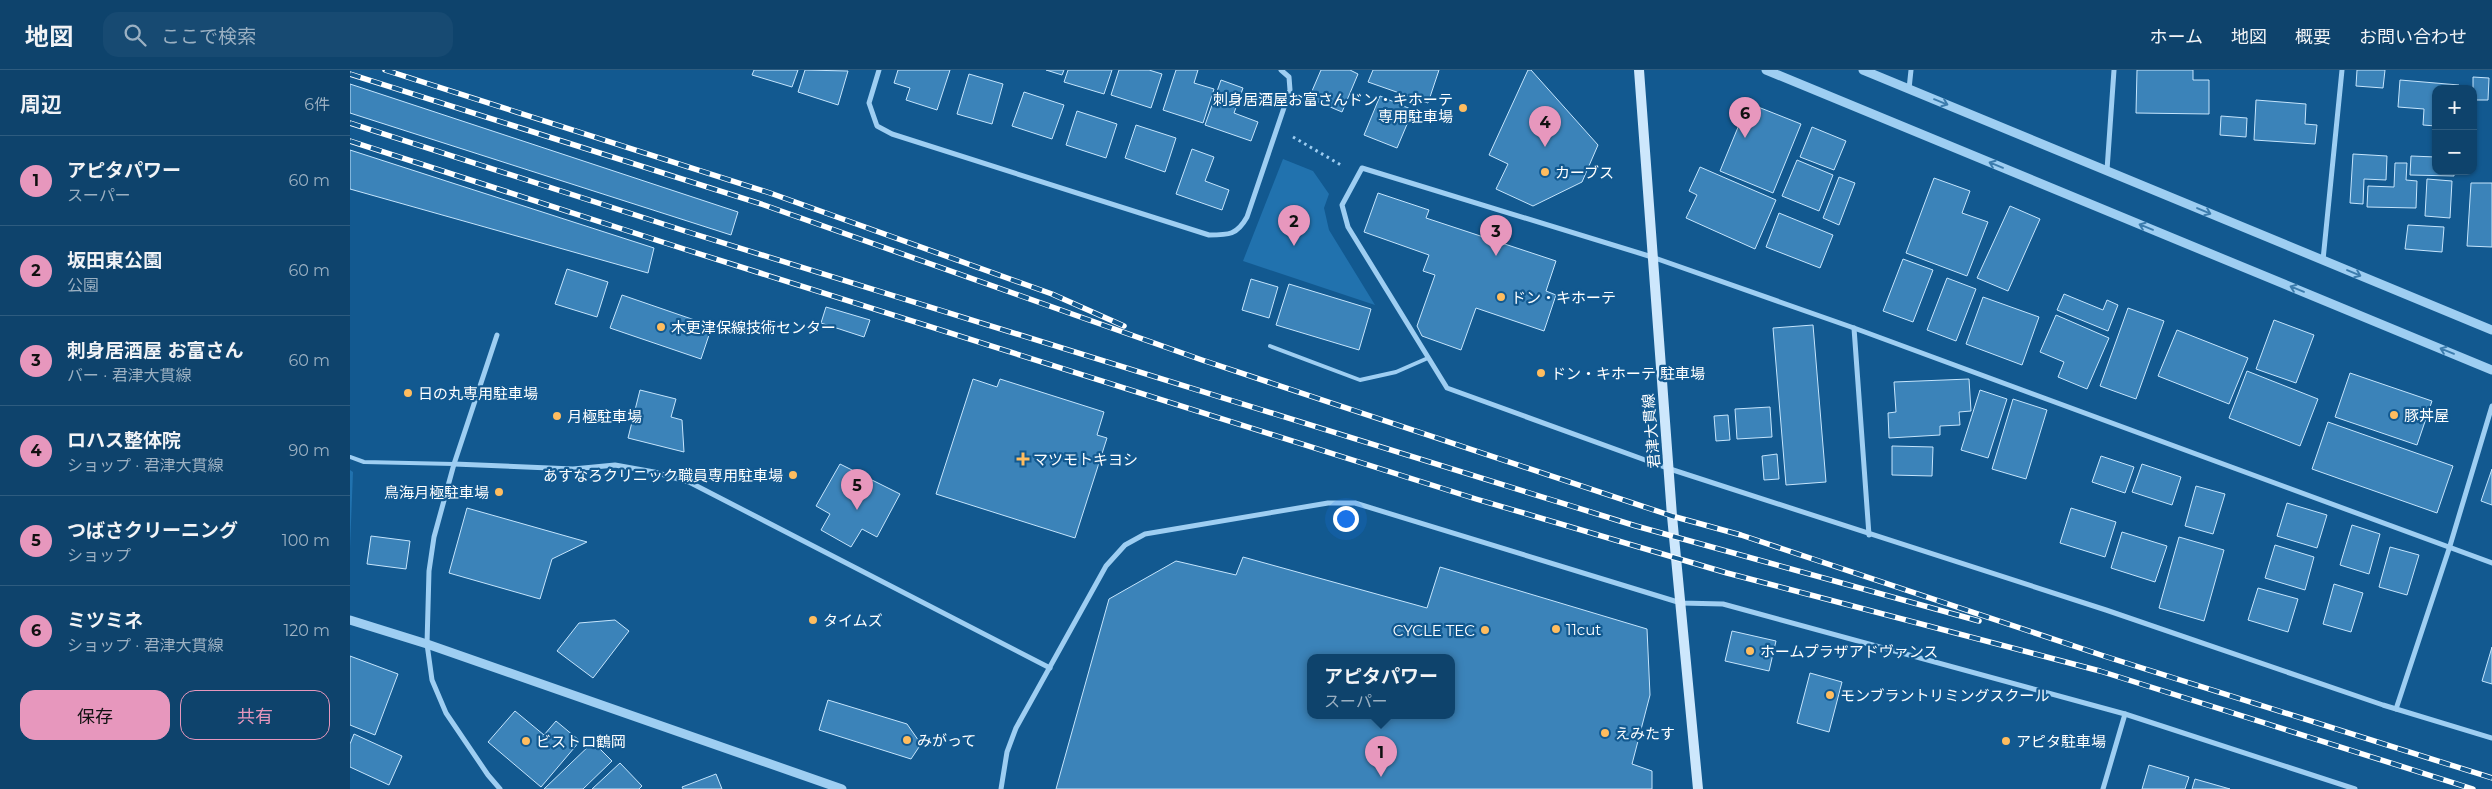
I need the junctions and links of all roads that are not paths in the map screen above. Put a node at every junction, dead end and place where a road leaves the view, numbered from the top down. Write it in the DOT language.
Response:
graph roads {
  1 [pos="879,70"];
  2 [pos="1280,70"];
  3 [pos="1639,70"];
  4 [pos="1766,70"];
  5 [pos="1864,70"];
  6 [pos="1911,70"];
  7 [pos="2114,70"];
  8 [pos="2342,70"];
  9 [pos="1909,89"];
  10 [pos="2107,170"];
  11 [pos="1652,257"];
  12 [pos="2323,260"];
  13 [pos="1854,328"];
  14 [pos="2492,330"];
  15 [pos="497,335"];
  16 [pos="1270,346"];
  17 [pos="1428,358"];
  18 [pos="2492,370"];
  19 [pos="2492,406"];
  20 [pos="350,457"];
  21 [pos="454,464"];
  22 [pos="1670,469"];
  23 [pos="1869,535"];
  24 [pos="2449,549"];
  25 [pos="2492,562"];
  26 [pos="1681,603"];
  27 [pos="350,620"];
  28 [pos="427,644"];
  29 [pos="1050,668"];
  30 [pos="2396,709"];
  31 [pos="2125,714"];
  32 [pos="2492,738"];
  33 [pos="500,789"];
  34 [pos="842,789"];
  35 [pos="1001,789"];
  36 [pos="1698,789"];
  37 [pos="2103,789"];
  38 [pos="2355,789"];
  1 -- 2 [label="street"];
  3 -- 11 [label="main road, 君津大貫線"];
  18 -- 4 [label="street, one-way"];
  5 -- 9 [label="street"];
  6 -- 9 [label="street"];
  7 -- 10 [label="street"];
  8 -- 12 [label="street"];
  9 -- 10 [label="street, one-way"];
  10 -- 12 [label="street, one-way"];
  11 -- 13 [label="street"];
  11 -- 17 [label="street"];
  11 -- 22 [label="main road, 君津大貫線"];
  12 -- 14 [label="street, one-way"];
  13 -- 23 [label="street"];
  13 -- 24 [label="street"];
  15 -- 21 [label="street"];
  16 -- 17 [label="lane"];
  17 -- 22 [label="street"];
  19 -- 24 [label="street"];
  20 -- 21 [label="lane"];
  21 -- 28 [label="street"];
  21 -- 29 [label="street"];
  22 -- 23 [label="street"];
  22 -- 26 [label="main road, 君津大貫線"];
  23 -- 30 [label="street"];
  24 -- 25 [label="street"];
  24 -- 30 [label="street"];
  26 -- 29 [label="street"];
  26 -- 31 [label="street"];
  26 -- 36 [label="main road, 君津大貫線"];
  27 -- 28 [label="street"];
  28 -- 33 [label="street"];
  28 -- 34 [label="street"];
  29 -- 35 [label="street"];
  30 -- 32 [label="street"];
  31 -- 37 [label="street"];
  31 -- 38 [label="street"];
}
